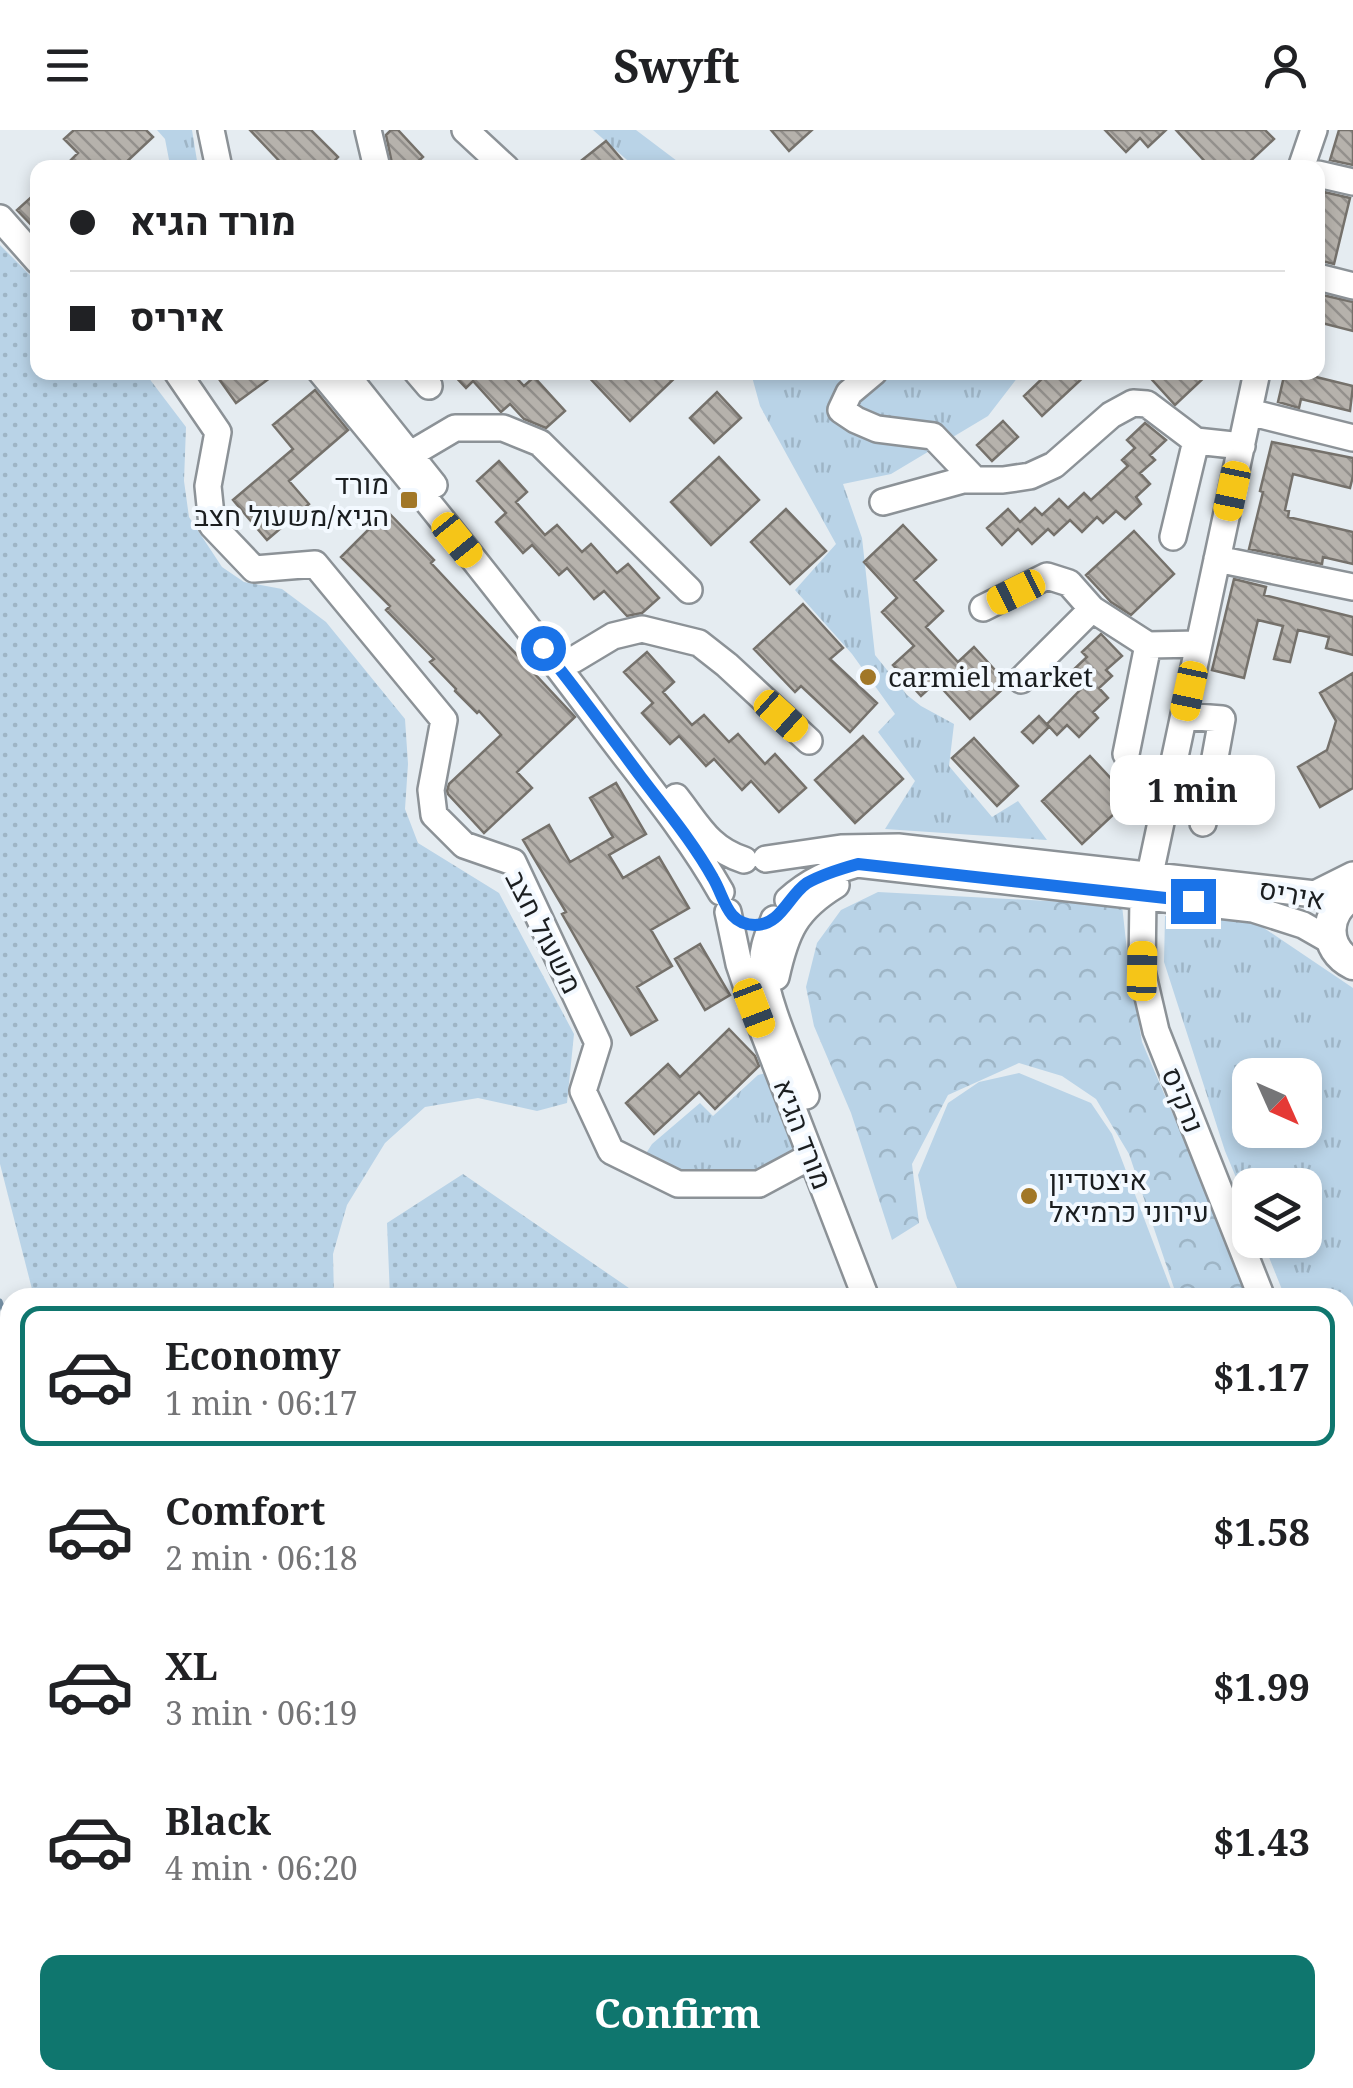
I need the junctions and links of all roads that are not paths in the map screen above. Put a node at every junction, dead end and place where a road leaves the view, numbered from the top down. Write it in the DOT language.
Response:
graph roads {
  1 [pos="195,130"];
  2 [pos="211,130"];
  3 [pos="368,130"];
  4 [pos="466,130"];
  5 [pos="1303,130"];
  6 [pos="1314,130"];
  7 [pos="201,160"];
  8 [pos="217,160"];
  9 [pos="375,160"];
  10 [pos="498,160"];
  11 [pos="1306,160"];
  12 [pos="1308,160"];
  13 [pos="1325,173"];
  14 [pos="1353,182"];
  15 [pos="0,218"];
  16 [pos="30,252"];
  17 [pos="1325,279"];
  18 [pos="1353,286"];
  19 [pos="182,380"];
  20 [pos="326,380"];
  21 [pos="351,380"];
  22 [pos="865,380"];
  23 [pos="1255,380"];
  24 [pos="1249,412"];
  25 [pos="1353,438"];
  26 [pos="1196,441"];
  27 [pos="1242,446"];
  28 [pos="411,454"];
  29 [pos="974,480"];
  30 [pos="883,502"];
  31 [pos="1172,537"];
  32 [pos="1218,559"];
  33 [pos="1353,586"];
  34 [pos="689,590"];
  35 [pos="983,608"];
  36 [pos="1092,609"];
  37 [pos="1199,644"];
  38 [pos="1148,646"];
  39 [pos="573,660"];
  40 [pos="1021,680"];
  41 [pos="1184,716"];
  42 [pos="810,741"];
  43 [pos="1126,754"];
  44 [pos="1203,823"];
  45 [pos="755,859"];
  46 [pos="882,866"];
  47 [pos="1147,884"];
  48 [pos="1340,892"];
  49 [pos="725,902"];
  50 [pos="781,910"];
  51 [pos="1331,941"];
  52 [pos="1353,964"];
  53 [pos="770,999"];
  54 [pos="811,1156"];
  55 [pos="862,1288"];
  56 [pos="878,1288"];
  57 [pos="1258,1288"];
  1 -- 7 [label="street"];
  2 -- 8 [label="street"];
  3 -- 9 [label="street"];
  4 -- 10 [label="street"];
  5 -- 11 [label="street"];
  6 -- 12 [label="street"];
  13 -- 14 [label="street"];
  15 -- 16 [label="street"];
  17 -- 18 [label="street"];
  19 -- 54 [label="street, משעול חצב"];
  20 -- 49 [label="street, מורד הגיא"];
  21 -- 28 [label="street"];
  22 -- 29 [label="street"];
  23 -- 24 [label="street, נרקיס"];
  24 -- 25 [label="street"];
  24 -- 27 [label="street, נרקיס"];
  26 -- 27 [label="street"];
  26 -- 29 [label="street"];
  26 -- 31 [label="street"];
  27 -- 32 [label="street, נרקיס"];
  28 -- 34 [label="street"];
  28 -- 39 [label="street"];
  29 -- 30 [label="street"];
  32 -- 33 [label="street"];
  32 -- 37 [label="street, נרקיס"];
  35 -- 36 [label="street"];
  36 -- 38 [label="street"];
  36 -- 40 [label="street"];
  37 -- 38 [label="street"];
  37 -- 41 [label="street, נרקיס"];
  38 -- 43 [label="street"];
  39 -- 42 [label="street"];
  39 -- 45 [label="street"];
  41 -- 44 [label="street"];
  41 -- 47 [label="street, נרקיס"];
  45 -- 47 [label="street, איריס"];
  45 -- 49 [label="street"];
  45 -- 50 [label="street"];
  46 -- 47 [label="street, איריס"];
  46 -- 50 [label="street, איריס"];
  46 -- 53 [label="street"];
  47 -- 48 [label="street, איריס"];
  47 -- 51 [label="street, איריס"];
  47 -- 57 [label="street, נרקיס"];
  48 -- 51 [label="main road"];
  49 -- 50 [label="street"];
  49 -- 54 [label="street, מורד הגיא"];
  50 -- 53 [label="street, מורד הגיא"];
  51 -- 52 [label="main road"];
  53 -- 56 [label="street, מורד הגיא"];
  54 -- 55 [label="street, מורד הגיא"];
}
